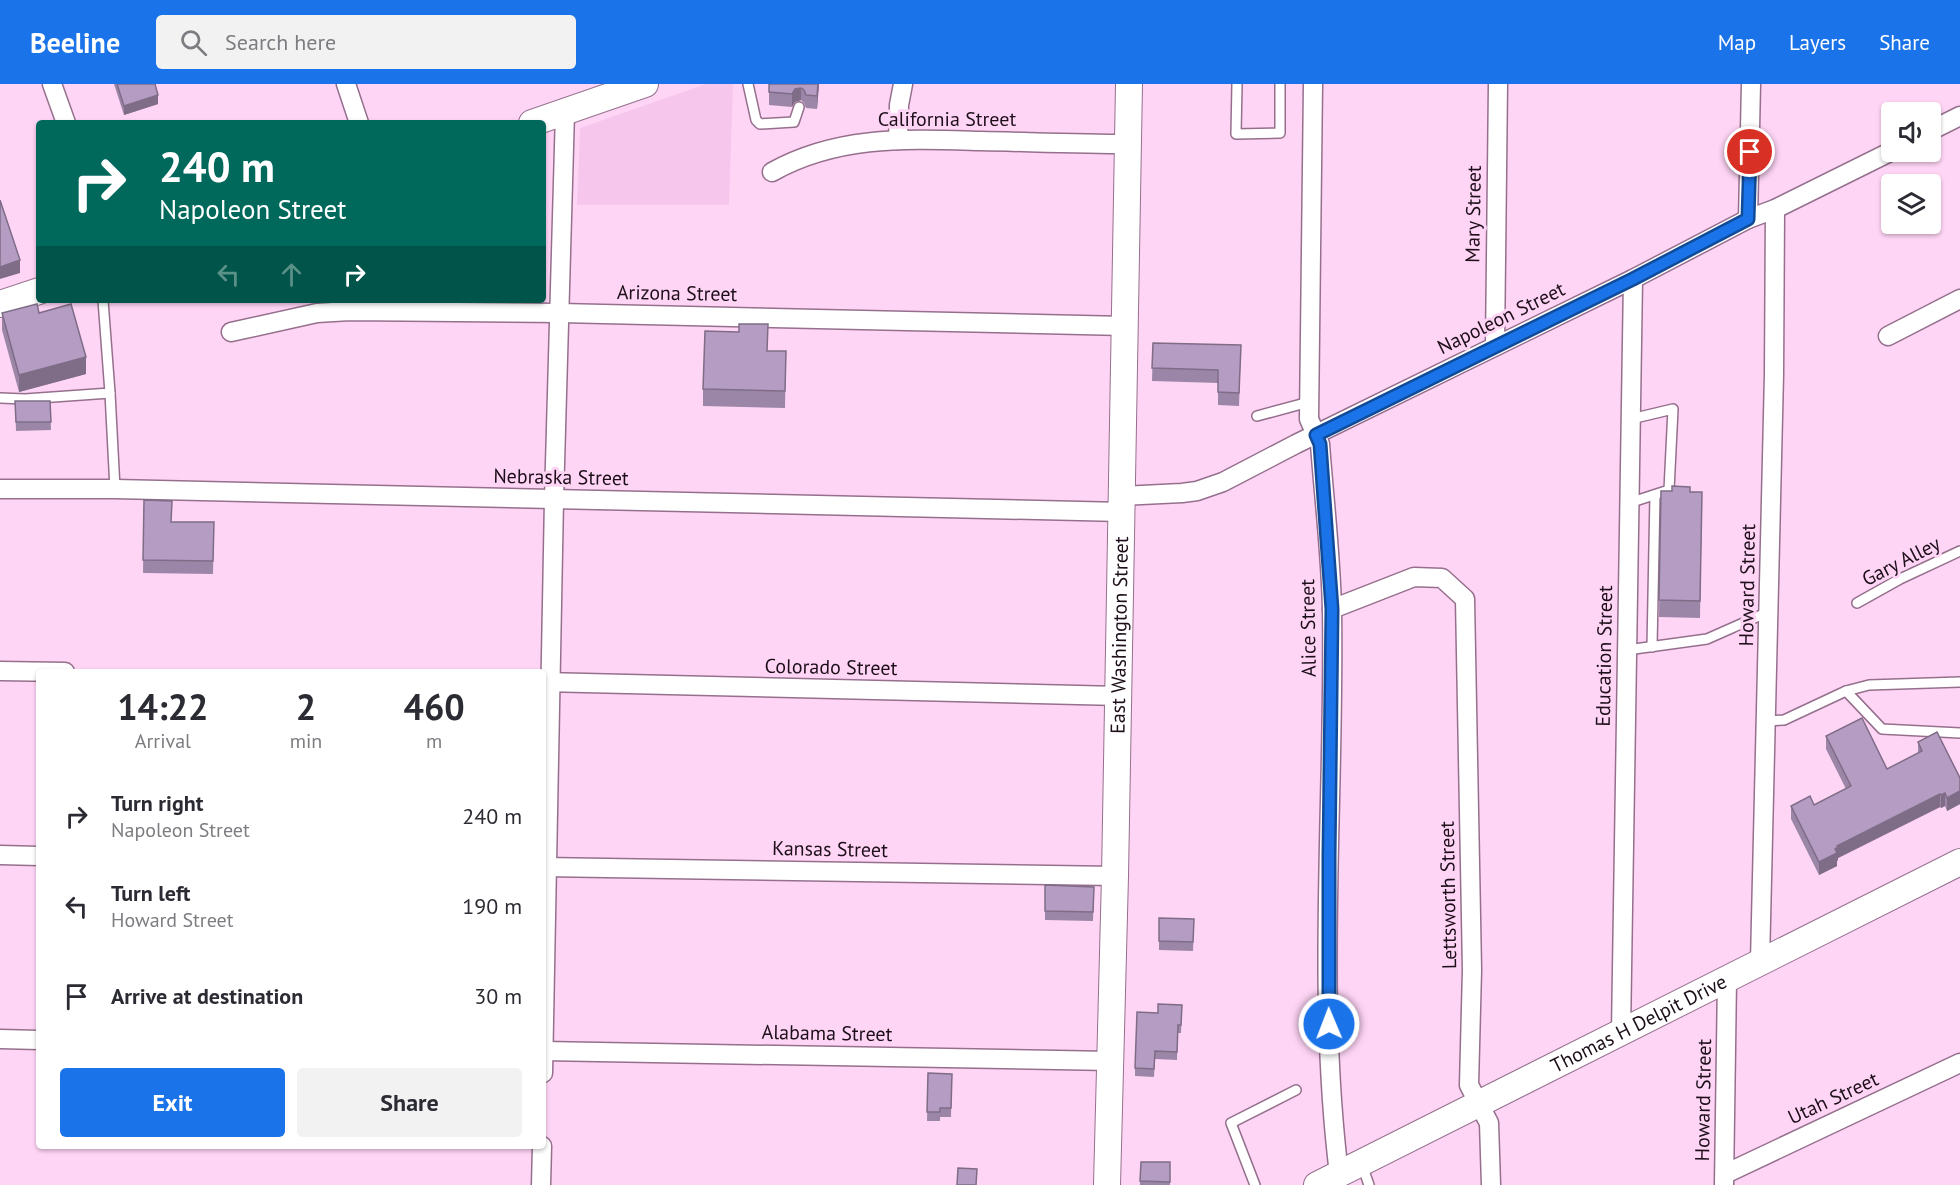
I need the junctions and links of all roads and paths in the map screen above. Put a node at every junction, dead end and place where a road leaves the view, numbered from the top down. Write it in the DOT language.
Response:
graph roads {
  1 [pos="52,84"];
  2 [pos="346,84"];
  3 [pos="748,84"];
  4 [pos="903,84"];
  5 [pos="1130,84"];
  6 [pos="1237,84"];
  7 [pos="1280,84"];
  8 [pos="1313,84"];
  9 [pos="1498,84"];
  10 [pos="1751,84"];
  11 [pos="640,85"];
  12 [pos="799,107"];
  13 [pos="565,112"];
  14 [pos="1960,117"];
  15 [pos="65,120"];
  16 [pos="358,120"];
  17 [pos="541,120"];
  18 [pos="1941,126"];
  19 [pos="898,140"];
  20 [pos="1128,144"];
  21 [pos="1881,156"];
  22 [pos="772,172"];
  23 [pos="1775,209"];
  24 [pos="1748,219"];
  25 [pos="1633,279"];
  26 [pos="36,292"];
  27 [pos="1960,299"];
  28 [pos="103,303"];
  29 [pos="0,304"];
  30 [pos="560,313"];
  31 [pos="1125,326"];
  32 [pos="231,332"];
  33 [pos="1888,336"];
  34 [pos="1495,346"];
  35 [pos="110,393"];
  36 [pos="0,398"];
  37 [pos="1309,402"];
  38 [pos="1257,416"];
  39 [pos="1631,419"];
  40 [pos="1316,435"];
  41 [pos="0,489"];
  42 [pos="115,489"];
  43 [pos="1654,495"];
  44 [pos="554,499"];
  45 [pos="1629,503"];
  46 [pos="1121,504"];
  47 [pos="1960,551"];
  48 [pos="1857,603"];
  49 [pos="1332,609"];
  50 [pos="1768,612"];
  51 [pos="1652,647"];
  52 [pos="1627,650"];
  53 [pos="0,671"];
  54 [pos="36,672"];
  55 [pos="546,682"];
  56 [pos="1960,682"];
  57 [pos="1846,692"];
  58 [pos="1119,696"];
  59 [pos="1766,721"];
  60 [pos="1960,733"];
  61 [pos="0,855"];
  62 [pos="36,856"];
  63 [pos="1960,862"];
  64 [pos="546,867"];
  65 [pos="1115,876"];
  66 [pos="1760,962"];
  67 [pos="1727,980"];
  68 [pos="1621,1033"];
  69 [pos="0,1039"];
  70 [pos="36,1040"];
  71 [pos="546,1051"];
  72 [pos="1111,1061"];
  73 [pos="1960,1063"];
  74 [pos="1296,1090"];
  75 [pos="1479,1104"];
  76 [pos="542,1149"];
  77 [pos="1356,1174"];
  78 [pos="1724,1180"];
  79 [pos="541,1185"];
  80 [pos="1107,1185"];
  81 [pos="1255,1185"];
  82 [pos="1317,1185"];
  83 [pos="1491,1185"];
  1 -- 15 [label="street"];
  2 -- 16 [label="street"];
  3 -- 12 [label="lane"];
  4 -- 19 [label="street"];
  5 -- 20 [label="street, East Washington Street"];
  6 -- 7 [label="lane"];
  8 -- 37 [label="street, Alice Street"];
  9 -- 34 [label="street, Mary Street"];
  10 -- 24 [label="street"];
  11 -- 13 [label="street"];
  13 -- 17 [label="street"];
  13 -- 30 [label="street"];
  14 -- 18 [label="street"];
  19 -- 20 [label="street, California Street"];
  19 -- 22 [label="street, California Street"];
  20 -- 31 [label="street, East Washington Street"];
  21 -- 23 [label="street, Napoleon Street"];
  23 -- 24 [label="street, Napoleon Street"];
  23 -- 50 [label="street, Howard Street"];
  24 -- 25 [label="street, Napoleon Street"];
  25 -- 34 [label="street, Napoleon Street"];
  25 -- 39 [label="street, Education Street"];
  26 -- 29 [label="street"];
  27 -- 33 [label="street"];
  28 -- 35 [label="lane"];
  30 -- 31 [label="street, Arizona Street"];
  30 -- 32 [label="street, Arizona Street"];
  30 -- 44 [label="street"];
  31 -- 46 [label="street, East Washington Street"];
  34 -- 40 [label="street, Napoleon Street"];
  35 -- 36 [label="lane"];
  35 -- 42 [label="lane"];
  37 -- 38 [label="lane"];
  37 -- 40 [label="street, Alice Street"];
  39 -- 43 [label="lane"];
  39 -- 45 [label="street, Education Street"];
  40 -- 46 [label="street, Napoleon Street"];
  40 -- 49 [label="street, Alice Street"];
  41 -- 42 [label="street, Nebraska Street"];
  42 -- 44 [label="street, Nebraska Street"];
  43 -- 45 [label="lane"];
  43 -- 51 [label="lane"];
  44 -- 46 [label="street, Nebraska Street"];
  44 -- 55 [label="street"];
  45 -- 52 [label="street, Education Street"];
  46 -- 58 [label="street, East Washington Street"];
  47 -- 48 [label="lane, Gary Alley"];
  49 -- 75 [label="street, Lettsworth Street"];
  49 -- 77 [label="street, Alice Street"];
  50 -- 51 [label="lane"];
  50 -- 59 [label="street, Howard Street"];
  51 -- 52 [label="lane"];
  52 -- 68 [label="street, Education Street"];
  53 -- 54 [label="street"];
  55 -- 58 [label="street, Colorado Street"];
  56 -- 57 [label="lane"];
  57 -- 59 [label="lane"];
  57 -- 60 [label="lane"];
  58 -- 65 [label="street, East Washington Street"];
  59 -- 66 [label="street, Howard Street"];
  61 -- 62 [label="street"];
  63 -- 66 [label="street, Thomas H Delpit Drive"];
  64 -- 65 [label="street, Kansas Street"];
  65 -- 72 [label="street, East Washington Street"];
  66 -- 67 [label="street, Thomas H Delpit Drive"];
  67 -- 68 [label="street, Thomas H Delpit Drive"];
  67 -- 78 [label="street, Howard Street"];
  68 -- 75 [label="street, Thomas H Delpit Drive"];
  69 -- 70 [label="street"];
  71 -- 72 [label="street, Alabama Street"];
  72 -- 80 [label="street, East Washington Street"];
  73 -- 78 [label="street, Utah Street"];
  74 -- 81 [label="lane"];
  75 -- 77 [label="street, Thomas H Delpit Drive"];
  75 -- 83 [label="street, Lettsworth Street"];
  76 -- 79 [label="street"];
  77 -- 82 [label="street, Thomas H Delpit Drive"];
}
